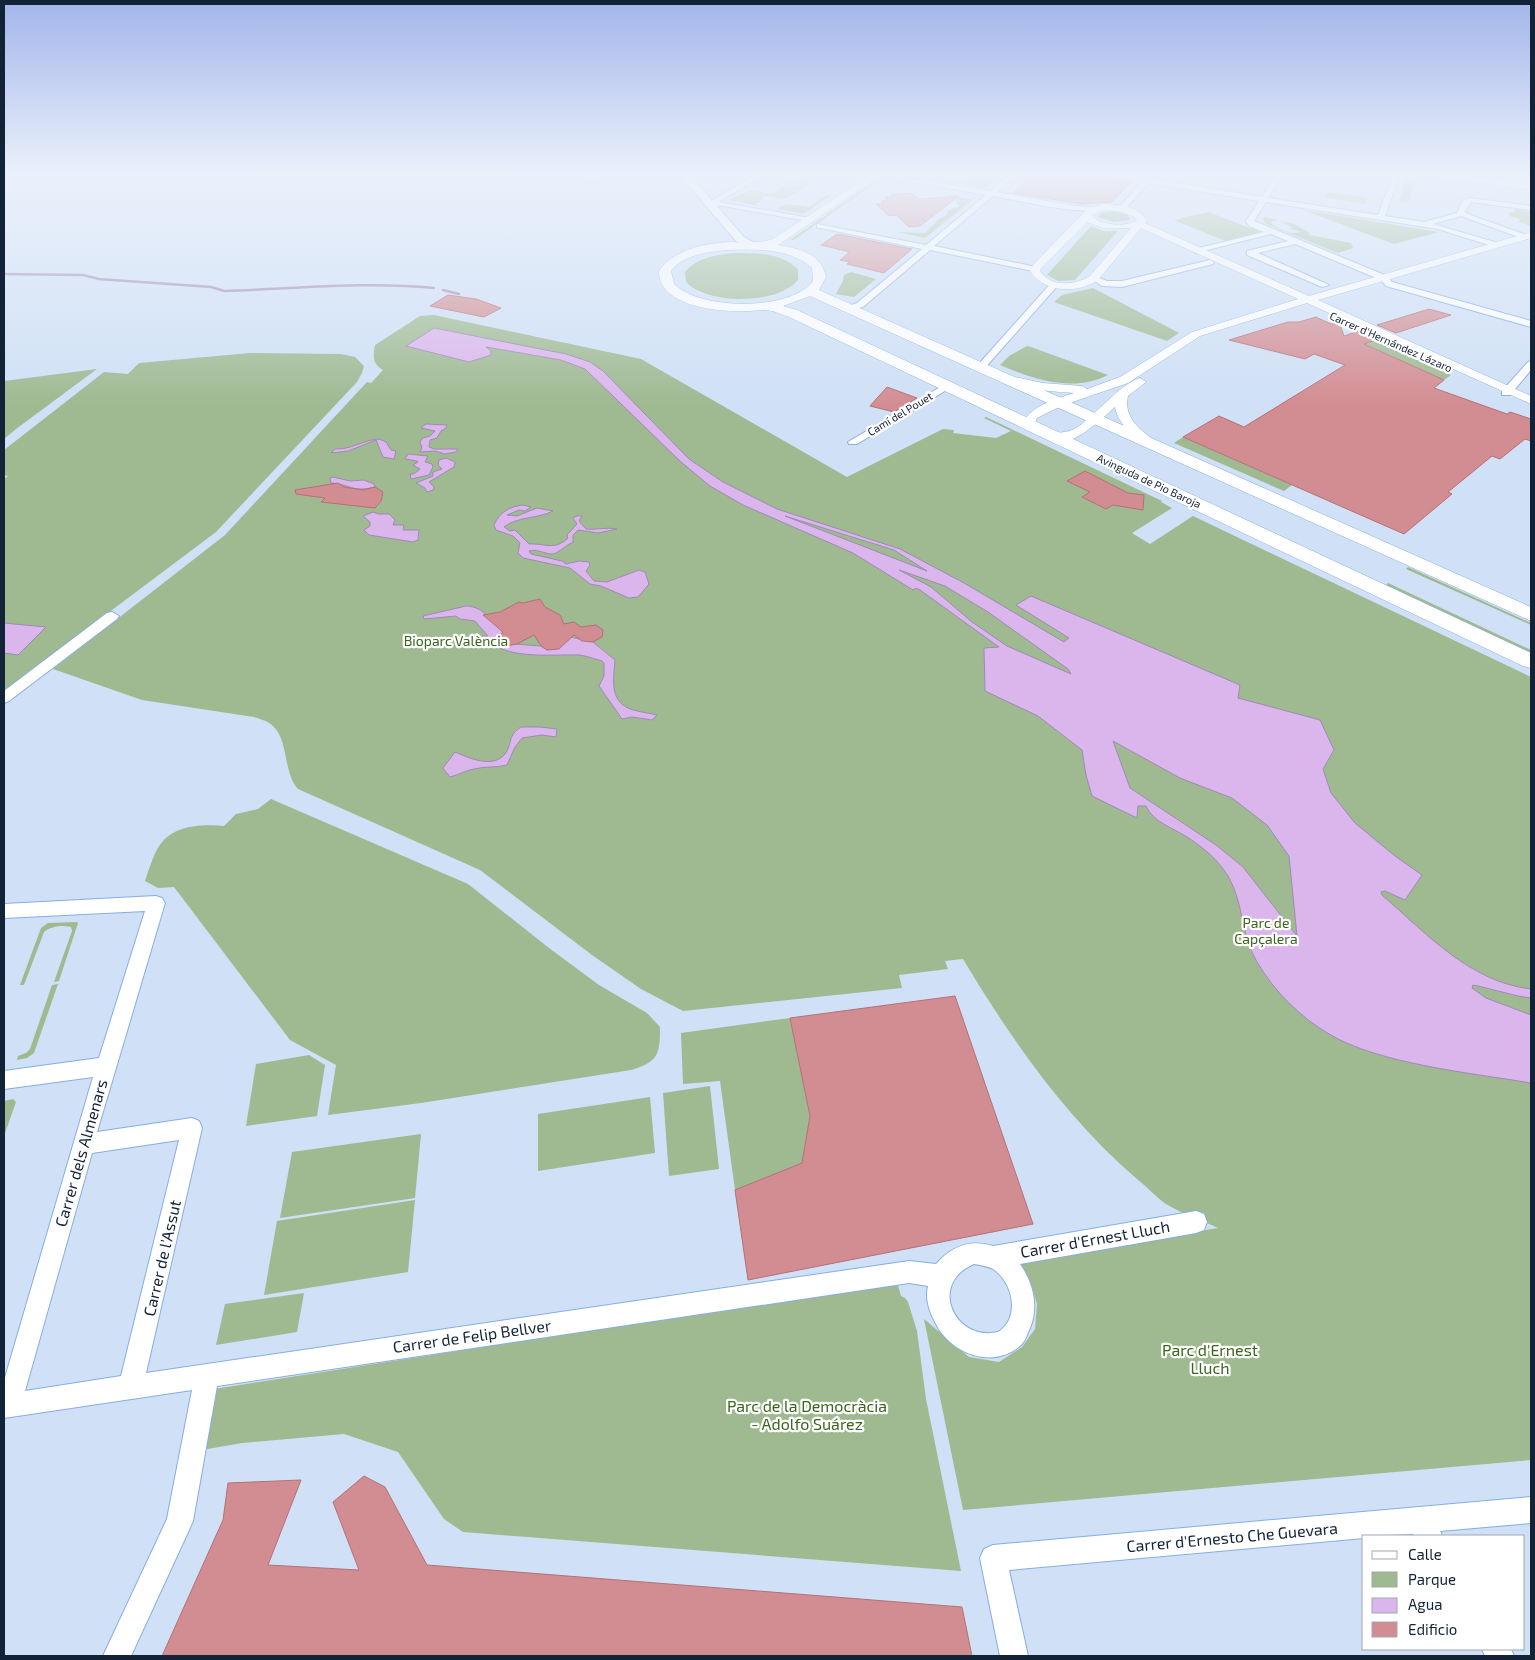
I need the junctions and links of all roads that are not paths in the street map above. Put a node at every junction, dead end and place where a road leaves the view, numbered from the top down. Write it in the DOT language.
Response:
graph roads {
  1 [pos="703,250"];
  2 [pos="801,250"];
  3 [pos="925,250"];
  4 [pos="941,250"];
  5 [pos="1054,250"];
  6 [pos="1116,250"];
  7 [pos="1186,250"];
  8 [pos="1260,250"];
  9 [pos="1315,250"];
  10 [pos="1481,250"];
  11 [pos="1488,250"];
  12 [pos="1198,251"];
  13 [pos="1210,262"];
  14 [pos="1227,264"];
  15 [pos="1035,270"];
  16 [pos="1094,278"];
  17 [pos="1386,281"];
  18 [pos="1055,284"];
  19 [pos="1325,285"];
  20 [pos="810,291"];
  21 [pos="1313,302"];
  22 [pos="766,305"];
  23 [pos="849,309"];
  24 [pos="1531,324"];
  25 [pos="1531,364"];
  26 [pos="980,368"];
  27 [pos="1003,379"];
  28 [pos="947,386"];
  29 [pos="1107,388"];
  30 [pos="1507,391"];
  31 [pos="1123,394"];
  32 [pos="1531,400"];
  33 [pos="1057,403"];
  34 [pos="1531,404"];
  35 [pos="1095,419"];
  36 [pos="1028,424"];
  37 [pos="1056,437"];
  38 [pos="853,442"];
  39 [pos="1152,445"];
  40 [pos="1531,615"];
  41 [pos="112,616"];
  42 [pos="1531,660"];
  43 [pos="4,698"];
  44 [pos="4,911"];
  45 [pos="106,1066"];
  46 [pos="4,1080"];
  47 [pos="192,1128"];
  48 [pos="84,1144"];
  49 [pos="1196,1222"];
  50 [pos="993,1257"];
  51 [pos="941,1276"];
  52 [pos="207,1376"];
  53 [pos="131,1387"];
  54 [pos="6,1405"];
  55 [pos="1531,1510"];
  56 [pos="1424,1528"];
  57 [pos="993,1558"];
  58 [pos="118,1656"];
  59 [pos="1014,1656"];
  1 -- 22 [label="main road"];
  2 -- 20 [label="main road"];
  3 -- 23 [label="street"];
  4 -- 15 [label="street"];
  5 -- 15 [label="street"];
  6 -- 16 [label="street"];
  7 -- 13 [label="street, Carrer d'Hernández Lázaro"];
  8 -- 19 [label="street"];
  9 -- 17 [label="street"];
  10 -- 17 [label="street"];
  11 -- 17 [label="street"];
  12 -- 14 [label="street, Carrer d'Hernández Lázaro"];
  13 -- 14 [label="street, Carrer d'Hernández Lázaro"];
  13 -- 16 [label="street"];
  14 -- 21 [label="street, Carrer d'Hernández Lázaro"];
  15 -- 18 [label="street"];
  16 -- 18 [label="street"];
  17 -- 21 [label="street"];
  17 -- 24 [label="street"];
  18 -- 26 [label="street"];
  20 -- 22 [label="main road"];
  20 -- 23 [label="main road"];
  21 -- 29 [label="street"];
  21 -- 30 [label="street, Carrer d'Hernández Lázaro"];
  21 -- 31 [label="street"];
  22 -- 28 [label="main road, Avinguda de Pio Baroja"];
  23 -- 26 [label="main road"];
  25 -- 30 [label="street"];
  26 -- 27 [label="main road"];
  27 -- 29 [label="street"];
  27 -- 33 [label="main road"];
  28 -- 36 [label="main road, Avinguda de Pio Baroja"];
  28 -- 38 [label="street, Camí del Pouet"];
  29 -- 33 [label="street"];
  30 -- 32 [label="street"];
  30 -- 34 [label="street, Carrer d'Hernández Lázaro"];
  31 -- 35 [label="street"];
  31 -- 39 [label="street"];
  33 -- 35 [label="main road"];
  33 -- 36 [label="street"];
  35 -- 37 [label="street"];
  35 -- 39 [label="main road"];
  36 -- 37 [label="main road, Avinguda de Pio Baroja"];
  37 -- 42 [label="main road, Avinguda de Pio Baroja"];
  39 -- 40 [label="main road"];
  41 -- 43 [label="street"];
  44 -- 45 [label="street, Carrer dels Almenars"];
  45 -- 46 [label="street"];
  45 -- 48 [label="street, Carrer dels Almenars"];
  47 -- 48 [label="street"];
  47 -- 53 [label="street, Carrer de l'Assut"];
  48 -- 54 [label="street, Carrer dels Almenars"];
  49 -- 50 [label="street, Carrer d'Ernest Lluch"];
  50 -- 51 [label="street"];
  50 -- 51 [label="street"];
  51 -- 52 [label="street, Carrer de Felip Bellver"];
  52 -- 53 [label="street, Carrer de Felip Bellver"];
  52 -- 58 [label="street"];
  53 -- 54 [label="street, Carrer de Felip Bellver"];
  55 -- 56 [label="street, Carrer d'Ernesto Che Guevara"];
  56 -- 57 [label="street, Carrer d'Ernesto Che Guevara"];
  57 -- 59 [label="street"];
}
